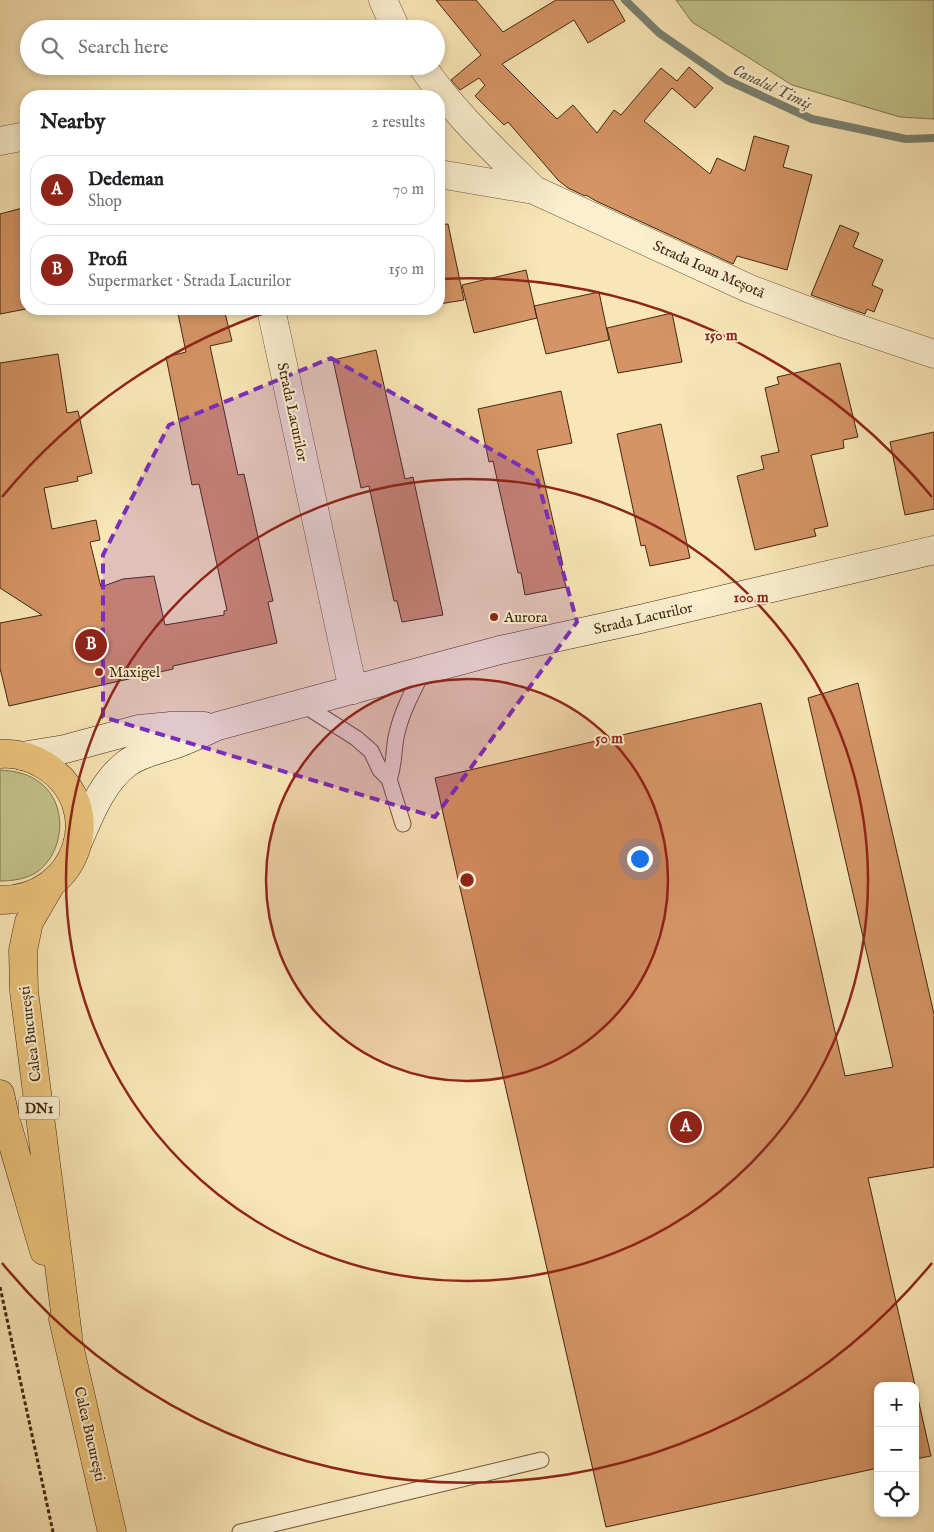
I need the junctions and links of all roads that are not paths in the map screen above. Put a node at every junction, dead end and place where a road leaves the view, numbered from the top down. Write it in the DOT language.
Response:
graph roads {
  1 [pos="383,0"];
  2 [pos="392,20"];
  3 [pos="428,75"];
  4 [pos="440,90"];
  5 [pos="445,96"];
  6 [pos="20,137"];
  7 [pos="0,141"];
  8 [pos="445,175"];
  9 [pos="534,190"];
  10 [pos="272,315"];
  11 [pos="934,354"];
  12 [pos="934,550"];
  13 [pos="423,671"];
  14 [pos="352,690"];
  15 [pos="302,704"];
  16 [pos="218,726"];
  17 [pos="7,754"];
  18 [pos="389,779"];
  19 [pos="403,824"];
  20 [pos="78,842"];
  21 [pos="50,886"];
  22 [pos="0,900"];
  23 [pos="0,1094"];
  24 [pos="3,1121"];
  25 [pos="68,1336"];
  26 [pos="541,1460"];
  27 [pos="112,1532"];
  28 [pos="240,1532"];
  1 -- 2 [label="street"];
  3 -- 4 [label="street, Strada Ioan Meșotă"];
  5 -- 9 [label="street, Strada Ioan Meșotă"];
  6 -- 7 [label="street"];
  8 -- 9 [label="street, Strada Ioan Meșotă"];
  9 -- 11 [label="street, Strada Ioan Meșotă"];
  10 -- 14 [label="street, Strada Lacurilor"];
  12 -- 13 [label="street, Strada Lacurilor"];
  13 -- 14 [label="street, Strada Lacurilor"];
  13 -- 18 [label="lane"];
  14 -- 15 [label="street, Strada Lacurilor"];
  15 -- 16 [label="street, Strada Lacurilor"];
  15 -- 18 [label="lane"];
  16 -- 17 [label="street, Strada Lacurilor"];
  16 -- 20 [label="street, Strada Lacurilor"];
  17 -- 20 [label="main road, Calea București / DN1"];
  18 -- 19 [label="lane"];
  20 -- 21 [label="main road, Calea București / DN1"];
  21 -- 22 [label="main road, Calea București / DN1"];
  21 -- 25 [label="main road, Calea București / DN1"];
  23 -- 24 [label="main road, Calea București / DN1"];
  24 -- 25 [label="main road, Calea București / DN1"];
  25 -- 27 [label="main road, Calea București / DN1"];
  26 -- 28 [label="lane"];
}
